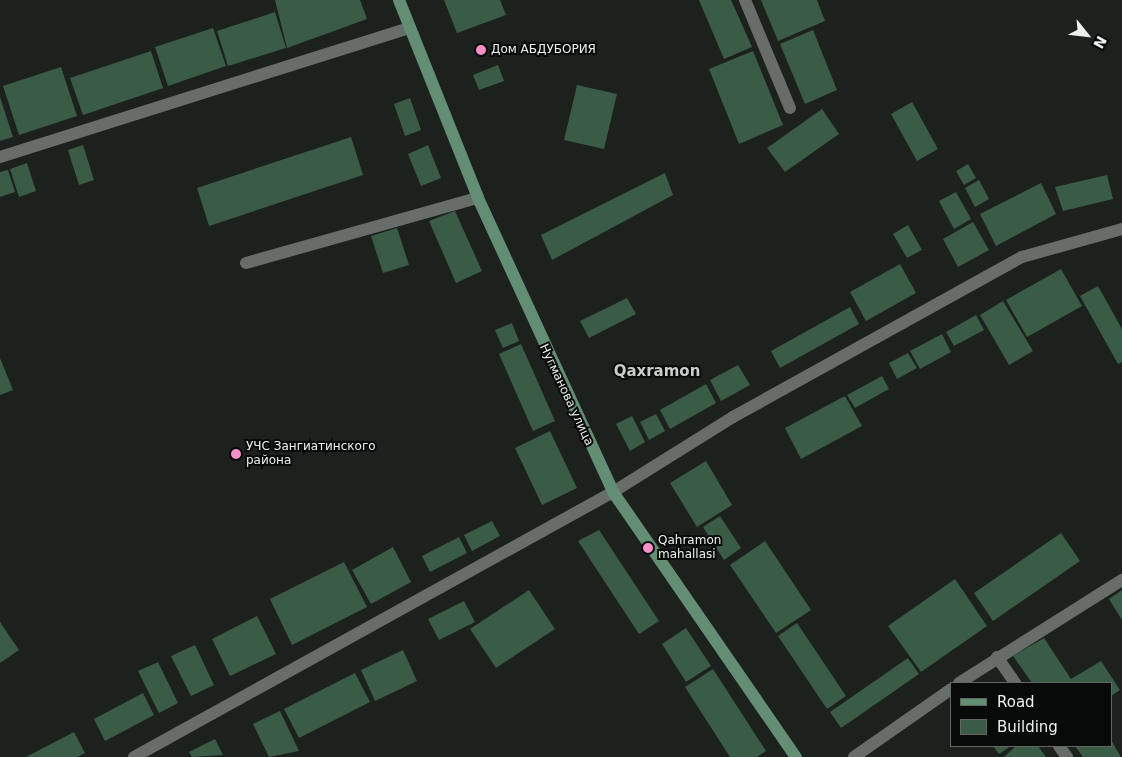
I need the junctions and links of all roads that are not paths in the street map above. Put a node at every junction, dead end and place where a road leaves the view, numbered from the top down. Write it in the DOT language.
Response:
graph roads {
  1 [pos="399,0"];
  2 [pos="745,0"];
  3 [pos="410,28"];
  4 [pos="790,108"];
  5 [pos="0,157"];
  6 [pos="478,198"];
  7 [pos="1122,228"];
  8 [pos="246,263"];
  9 [pos="613,492"];
  10 [pos="1122,580"];
  11 [pos="997,657"];
  12 [pos="960,682"];
  13 [pos="1014,682"];
  14 [pos="950,690"];
  15 [pos="134,757"];
  16 [pos="796,757"];
  17 [pos="854,757"];
  1 -- 3 [label="main road, Нугманова улица"];
  2 -- 4 [label="street"];
  3 -- 5 [label="street"];
  3 -- 6 [label="main road, Нугманова улица"];
  6 -- 8 [label="street"];
  6 -- 9 [label="main road, Нугманова улица"];
  7 -- 9 [label="street"];
  9 -- 15 [label="street"];
  9 -- 16 [label="main road, Нугманова улица"];
  10 -- 11 [label="street"];
  11 -- 12 [label="street"];
  11 -- 13 [label="street"];
  14 -- 17 [label="street"];
}
